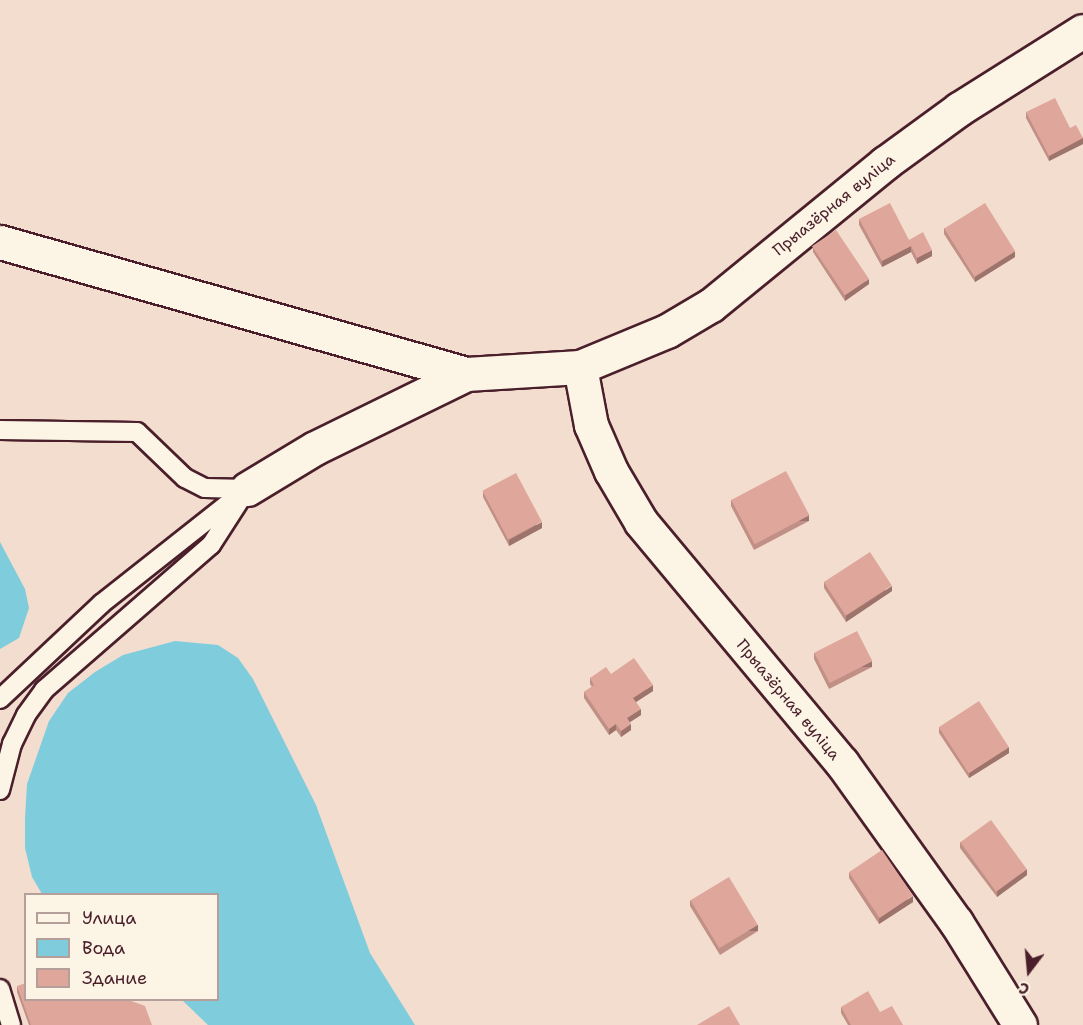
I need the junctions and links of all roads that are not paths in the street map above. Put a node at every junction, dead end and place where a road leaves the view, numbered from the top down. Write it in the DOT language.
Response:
graph roads {
  1 [pos="1083,31"];
  2 [pos="0,242"];
  3 [pos="580,367"];
  4 [pos="465,374"];
  5 [pos="0,430"];
  6 [pos="247,489"];
  7 [pos="0,699"];
  8 [pos="0,790"];
  9 [pos="0,989"];
  10 [pos="11,1025"];
  11 [pos="1020,1025"];
  1 -- 3 [label="street, Прыазёрная вуліца"];
  2 -- 4 [label="street"];
  3 -- 4 [label="street, Прыазёрная вуліца"];
  3 -- 11 [label="street, Прыазёрная вуліца"];
  4 -- 6 [label="street"];
  5 -- 6 [label="lane"];
  6 -- 7 [label="lane"];
  6 -- 8 [label="lane"];
  9 -- 10 [label="lane"];
}
